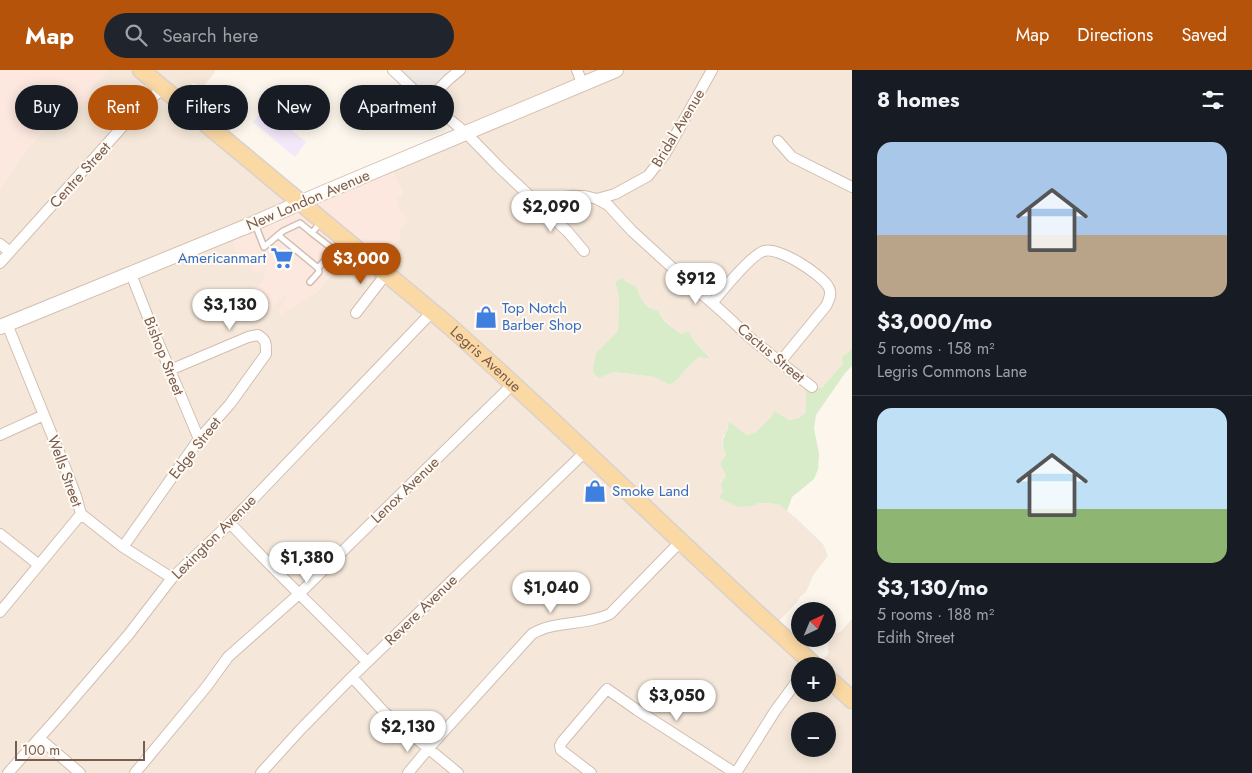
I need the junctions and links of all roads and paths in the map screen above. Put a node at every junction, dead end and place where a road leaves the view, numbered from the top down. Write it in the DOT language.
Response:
graph roads {
  1 [pos="141,70"];
  2 [pos="393,70"];
  3 [pos="460,70"];
  4 [pos="616,70"];
  5 [pos="712,70"];
  6 [pos="579,77"];
  7 [pos="409,85"];
  8 [pos="443,85"];
  9 [pos="163,88"];
  10 [pos="454,123"];
  11 [pos="466,133"];
  12 [pos="778,141"];
  13 [pos="851,185"];
  14 [pos="597,199"];
  15 [pos="534,200"];
  16 [pos="300,203"];
  17 [pos="254,223"];
  18 [pos="306,228"];
  19 [pos="316,229"];
  20 [pos="302,233"];
  21 [pos="278,235"];
  22 [pos="311,240"];
  23 [pos="323,242"];
  24 [pos="0,244"];
  25 [pos="339,245"];
  26 [pos="319,247"];
  27 [pos="584,251"];
  28 [pos="10,252"];
  29 [pos="0,263"];
  30 [pos="318,268"];
  31 [pos="131,274"];
  32 [pos="386,274"];
  33 [pos="310,282"];
  34 [pos="713,302"];
  35 [pos="356,312"];
  36 [pos="432,312"];
  37 [pos="3,326"];
  38 [pos="780,362"];
  39 [pos="170,370"];
  40 [pos="513,384"];
  41 [pos="812,387"];
  42 [pos="44,415"];
  43 [pos="0,435"];
  44 [pos="199,439"];
  45 [pos="586,451"];
  46 [pos="81,514"];
  47 [pos="230,523"];
  48 [pos="0,534"];
  49 [pos="681,541"];
  50 [pos="123,547"];
  51 [pos="39,565"];
  52 [pos="172,578"];
  53 [pos="299,594"];
  54 [pos="0,612"];
  55 [pos="803,657"];
  56 [pos="367,662"];
  57 [pos="352,677"];
  58 [pos="836,685"];
  59 [pos="791,689"];
  60 [pos="852,700"];
  61 [pos="39,738"];
  62 [pos="428,749"];
  63 [pos="8,773"];
  64 [pos="80,773"];
  65 [pos="135,773"];
  66 [pos="261,773"];
  67 [pos="408,773"];
  68 [pos="458,773"];
  69 [pos="591,773"];
  70 [pos="735,773"];
  1 -- 9 [label="main road, Legris Avenue"];
  2 -- 7 [label="street"];
  3 -- 8 [label="street"];
  4 -- 6 [label="main road, New London Avenue"];
  5 -- 14 [label="street, Bridal Avenue"];
  6 -- 11 [label="main road, New London Avenue"];
  9 -- 16 [label="main road, Legris Avenue"];
  9 -- 28 [label="street, Centre Street"];
  10 -- 11 [label="street"];
  11 -- 15 [label="street"];
  11 -- 16 [label="main road, New London Avenue"];
  12 -- 13 [label="street"];
  14 -- 15 [label="street, Bridal Avenue"];
  14 -- 34 [label="street, Cactus Street"];
  15 -- 27 [label="street"];
  16 -- 17 [label="main road, New London Avenue"];
  16 -- 19 [label="main road, Legris Avenue"];
  17 -- 21 [label="lane"];
  17 -- 31 [label="main road, New London Avenue"];
  18 -- 19 [label="lane"];
  18 -- 20 [label="lane"];
  18 -- 21 [label="lane"];
  19 -- 22 [label="lane"];
  19 -- 23 [label="lane"];
  19 -- 25 [label="main road, Legris Avenue"];
  21 -- 30 [label="lane"];
  23 -- 25 [label="lane"];
  23 -- 26 [label="lane"];
  24 -- 28 [label="street"];
  25 -- 30 [label="lane"];
  25 -- 32 [label="main road, Legris Avenue"];
  28 -- 29 [label="street, Centre Street"];
  30 -- 33 [label="lane"];
  31 -- 37 [label="main road, New London Avenue"];
  31 -- 39 [label="street, Bishop Street"];
  32 -- 35 [label="street"];
  32 -- 36 [label="main road, Legris Avenue"];
  34 -- 38 [label="street, Cactus Street"];
  34 -- 38 [label="street"];
  36 -- 40 [label="main road, Legris Avenue"];
  36 -- 47 [label="street, Lexington Avenue"];
  37 -- 42 [label="street, Wells Street"];
  38 -- 41 [label="street, Cactus Street"];
  39 -- 44 [label="street, Bishop Street"];
  39 -- 44 [label="street, Edge Street"];
  40 -- 45 [label="main road, Legris Avenue"];
  40 -- 53 [label="street, Lenox Avenue"];
  42 -- 43 [label="street"];
  42 -- 46 [label="street, Wells Street"];
  44 -- 50 [label="street, Edge Street"];
  45 -- 49 [label="main road, Legris Avenue"];
  45 -- 56 [label="street, Revere Avenue"];
  46 -- 50 [label="street, Wells Street"];
  46 -- 51 [label="street"];
  47 -- 52 [label="street, Lexington Avenue"];
  47 -- 53 [label="street"];
  48 -- 51 [label="street"];
  49 -- 55 [label="main road, Legris Avenue"];
  49 -- 62 [label="street"];
  50 -- 52 [label="street, Wells Street"];
  51 -- 54 [label="street"];
  52 -- 61 [label="street, Lexington Avenue"];
  53 -- 56 [label="street"];
  53 -- 65 [label="street, Lenox Avenue"];
  56 -- 57 [label="street, Revere Avenue"];
  57 -- 62 [label="street"];
  57 -- 66 [label="street, Revere Avenue"];
  58 -- 60 [label="main road"];
  59 -- 70 [label="street"];
  61 -- 63 [label="street, Lexington Avenue"];
  61 -- 64 [label="street"];
  62 -- 67 [label="street"];
  62 -- 68 [label="street"];
  69 -- 70 [label="street"];
}
